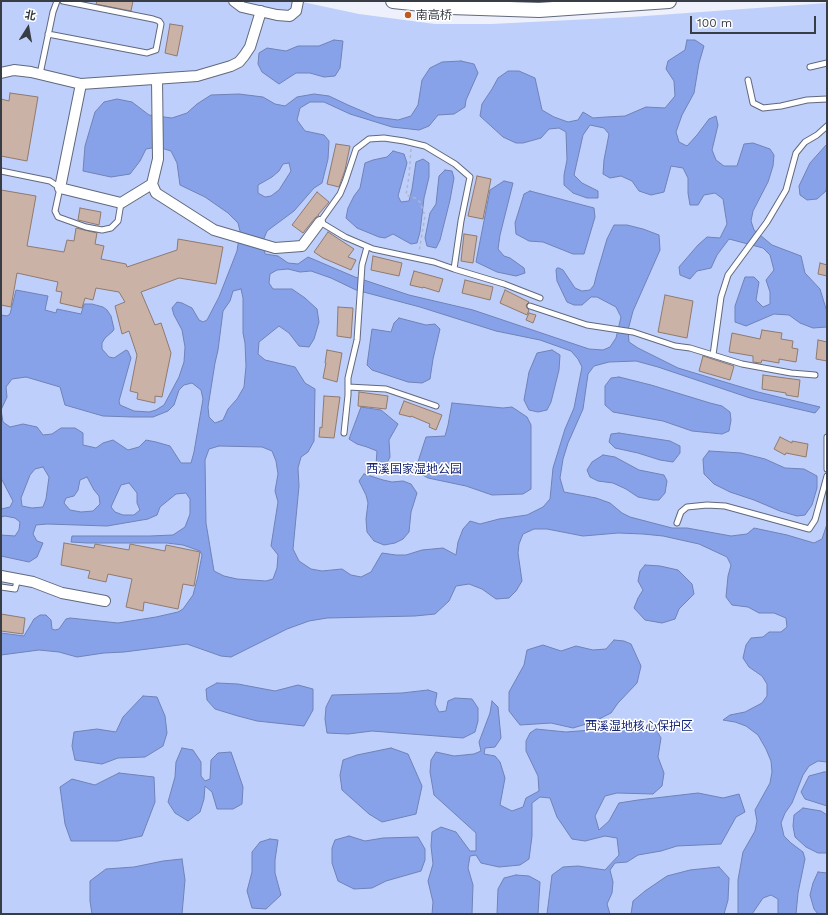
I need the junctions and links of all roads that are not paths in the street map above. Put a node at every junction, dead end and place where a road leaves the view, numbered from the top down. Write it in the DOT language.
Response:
graph roads {
  1 [pos="57,1"];
  2 [pos="63,1"];
  3 [pos="298,1"];
  4 [pos="392,1"];
  5 [pos="669,1"];
  6 [pos="232,2"];
  7 [pos="261,11"];
  8 [pos="48,34"];
  9 [pos="827,63"];
  10 [pos="810,67"];
  11 [pos="1,72"];
  12 [pos="40,74"];
  13 [pos="157,79"];
  14 [pos="748,80"];
  15 [pos="81,84"];
  16 [pos="827,99"];
  17 [pos="827,126"];
  18 [pos="1,171"];
  19 [pos="152,184"];
  20 [pos="60,188"];
  21 [pos="120,203"];
  22 [pos="320,222"];
  23 [pos="367,247"];
  24 [pos="454,269"];
  25 [pos="540,298"];
  26 [pos="530,306"];
  27 [pos="713,355"];
  28 [pos="815,375"];
  29 [pos="348,387"];
  30 [pos="436,406"];
  31 [pos="344,433"];
  32 [pos="827,437"];
  33 [pos="827,469"];
  34 [pos="827,476"];
  35 [pos="677,523"];
  36 [pos="1,576"];
  37 [pos="18,578"];
  38 [pos="1,587"];
  39 [pos="105,601"];
  1 -- 8 [label="lane"];
  2 -- 8 [label="lane"];
  3 -- 7 [label="street"];
  4 -- 5 [label="main road"];
  6 -- 7 [label="street"];
  7 -- 13 [label="street"];
  8 -- 12 [label="lane"];
  9 -- 10 [label="lane"];
  11 -- 12 [label="street"];
  12 -- 15 [label="street"];
  13 -- 15 [label="street"];
  13 -- 19 [label="street"];
  14 -- 16 [label="lane"];
  15 -- 20 [label="street"];
  17 -- 27 [label="lane"];
  18 -- 20 [label="lane"];
  19 -- 21 [label="street"];
  19 -- 22 [label="street"];
  20 -- 21 [label="street"];
  20 -- 21 [label="lane"];
  22 -- 23 [label="lane"];
  22 -- 24 [label="lane"];
  23 -- 24 [label="lane"];
  23 -- 29 [label="lane"];
  24 -- 25 [label="lane"];
  26 -- 27 [label="lane"];
  27 -- 28 [label="lane"];
  29 -- 30 [label="lane"];
  29 -- 31 [label="lane"];
  32 -- 33 [label="lane"];
  34 -- 35 [label="lane"];
  36 -- 37 [label="street"];
  37 -- 38 [label="lane"];
  37 -- 39 [label="street"];
}
